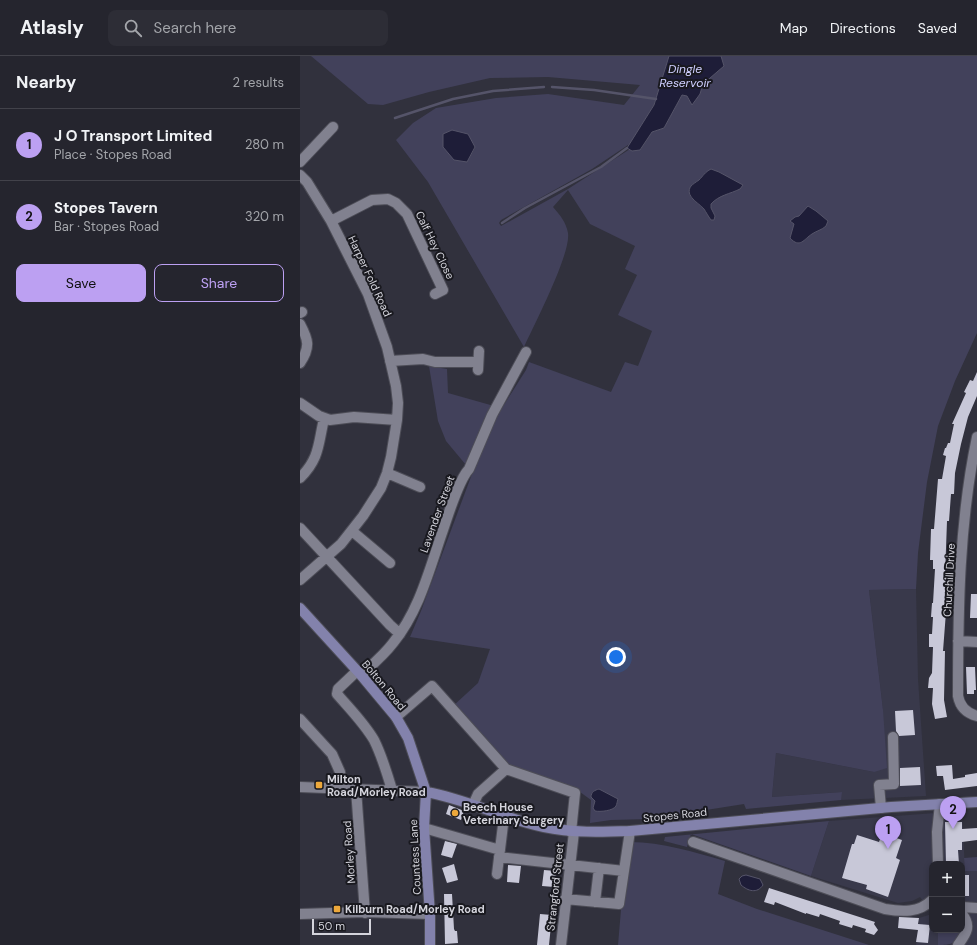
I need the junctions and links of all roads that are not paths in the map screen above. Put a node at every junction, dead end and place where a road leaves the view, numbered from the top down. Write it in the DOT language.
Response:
graph roads {
  1 [pos="334,128"];
  2 [pos="300,162"];
  3 [pos="302,181"];
  4 [pos="331,221"];
  5 [pos="435,294"];
  6 [pos="300,324"];
  7 [pos="479,351"];
  8 [pos="526,352"];
  9 [pos="390,361"];
  10 [pos="300,363"];
  11 [pos="300,403"];
  12 [pos="324,419"];
  13 [pos="397,420"];
  14 [pos="977,436"];
  15 [pos="387,473"];
  16 [pos="973,473"];
  17 [pos="300,478"];
  18 [pos="421,486"];
  19 [pos="300,528"];
  20 [pos="352,531"];
  21 [pos="326,557"];
  22 [pos="388,558"];
  23 [pos="300,580"];
  24 [pos="300,608"];
  25 [pos="400,634"];
  26 [pos="958,641"];
  27 [pos="977,642"];
  28 [pos="359,673"];
  29 [pos="977,716"];
  30 [pos="396,717"];
  31 [pos="300,719"];
  32 [pos="893,738"];
  33 [pos="506,769"];
  34 [pos="300,787"];
  35 [pos="343,789"];
  36 [pos="356,789"];
  37 [pos="392,790"];
  38 [pos="426,792"];
  39 [pos="977,802"];
  40 [pos="936,804"];
  41 [pos="473,805"];
  42 [pos="880,808"];
  43 [pos="506,816"];
  44 [pos="424,828"];
  45 [pos="630,831"];
  46 [pos="572,832"];
  47 [pos="693,842"];
  48 [pos="500,854"];
  49 [pos="938,861"];
  50 [pos="569,865"];
  51 [pos="599,868"];
  52 [pos="624,871"];
  53 [pos="497,874"];
  54 [pos="565,899"];
  55 [pos="595,902"];
  56 [pos="929,902"];
  57 [pos="965,907"];
  58 [pos="977,908"];
  59 [pos="366,912"];
  60 [pos="300,914"];
  61 [pos="430,914"];
  62 [pos="965,917"];
  63 [pos="430,945"];
  64 [pos="561,945"];
  65 [pos="958,945"];
  1 -- 2 [label="street"];
  3 -- 4 [label="street, Harper Fold Road"];
  4 -- 5 [label="street, Calf Hey Close"];
  4 -- 9 [label="street, Harper Fold Road"];
  6 -- 10 [label="street"];
  7 -- 9 [label="street"];
  8 -- 25 [label="street, Lavender Street"];
  9 -- 13 [label="street, Harper Fold Road"];
  11 -- 12 [label="street"];
  12 -- 13 [label="street"];
  12 -- 17 [label="street"];
  13 -- 15 [label="street, Harper Fold Road"];
  14 -- 16 [label="street, Churchill Drive"];
  15 -- 18 [label="street"];
  15 -- 20 [label="street, Harper Fold Road"];
  16 -- 26 [label="street, Churchill Drive"];
  19 -- 21 [label="street"];
  20 -- 21 [label="street, Harper Fold Road"];
  20 -- 22 [label="street"];
  21 -- 23 [label="street, Harper Fold Road"];
  21 -- 25 [label="street"];
  24 -- 28 [label="main road, Bolton Road"];
  25 -- 28 [label="street, Lavender Street"];
  26 -- 27 [label="street"];
  26 -- 29 [label="street, Churchill Drive"];
  28 -- 30 [label="main road, Bolton Road"];
  28 -- 37 [label="street, Lavender Street"];
  30 -- 33 [label="street"];
  30 -- 38 [label="main road, Bolton Road"];
  31 -- 35 [label="street"];
  32 -- 42 [label="street"];
  33 -- 41 [label="street"];
  33 -- 46 [label="street, Strangford Street"];
  34 -- 35 [label="street"];
  35 -- 36 [label="street"];
  36 -- 37 [label="street"];
  36 -- 59 [label="street, Morley Road"];
  37 -- 38 [label="street"];
  38 -- 41 [label="main road, Stopes Road"];
  38 -- 44 [label="main road, Countess Lane"];
  39 -- 40 [label="main road, Stopes Road"];
  40 -- 42 [label="main road, Stopes Road"];
  40 -- 49 [label="street"];
  41 -- 43 [label="main road, Stopes Road"];
  42 -- 45 [label="main road, Stopes Road"];
  43 -- 46 [label="main road, Stopes Road"];
  43 -- 48 [label="street"];
  44 -- 48 [label="street"];
  44 -- 61 [label="main road, Countess Lane"];
  45 -- 46 [label="main road, Stopes Road"];
  45 -- 52 [label="street"];
  46 -- 50 [label="street, Strangford Street"];
  47 -- 56 [label="street"];
  48 -- 50 [label="street"];
  48 -- 53 [label="street"];
  50 -- 51 [label="street"];
  50 -- 54 [label="street, Strangford Street"];
  51 -- 52 [label="street"];
  51 -- 55 [label="street"];
  52 -- 55 [label="street"];
  54 -- 55 [label="street"];
  54 -- 64 [label="street, Strangford Street"];
  57 -- 58 [label="street"];
  59 -- 60 [label="street"];
  59 -- 61 [label="street"];
  61 -- 63 [label="main road, Countess Lane"];
  62 -- 65 [label="street"];
}
